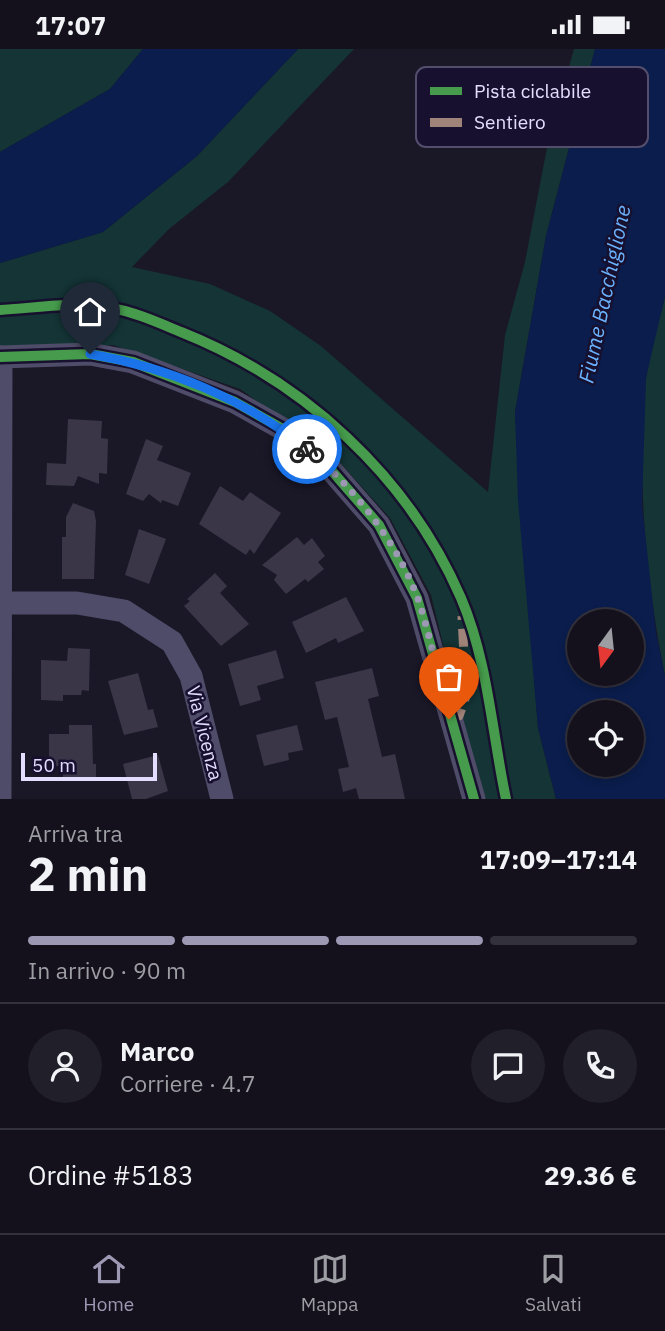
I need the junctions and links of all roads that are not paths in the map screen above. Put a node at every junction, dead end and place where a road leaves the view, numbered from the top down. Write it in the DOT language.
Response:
graph roads {
  1 [pos="0,357"];
  2 [pos="1,603"];
  3 [pos="0,799"];
  4 [pos="222,799"];
  5 [pos="474,799"];
  1 -- 2 [label="street"];
  1 -- 5 [label="street"];
  2 -- 3 [label="street"];
  2 -- 4 [label="street, Via Vicenza"];
}
